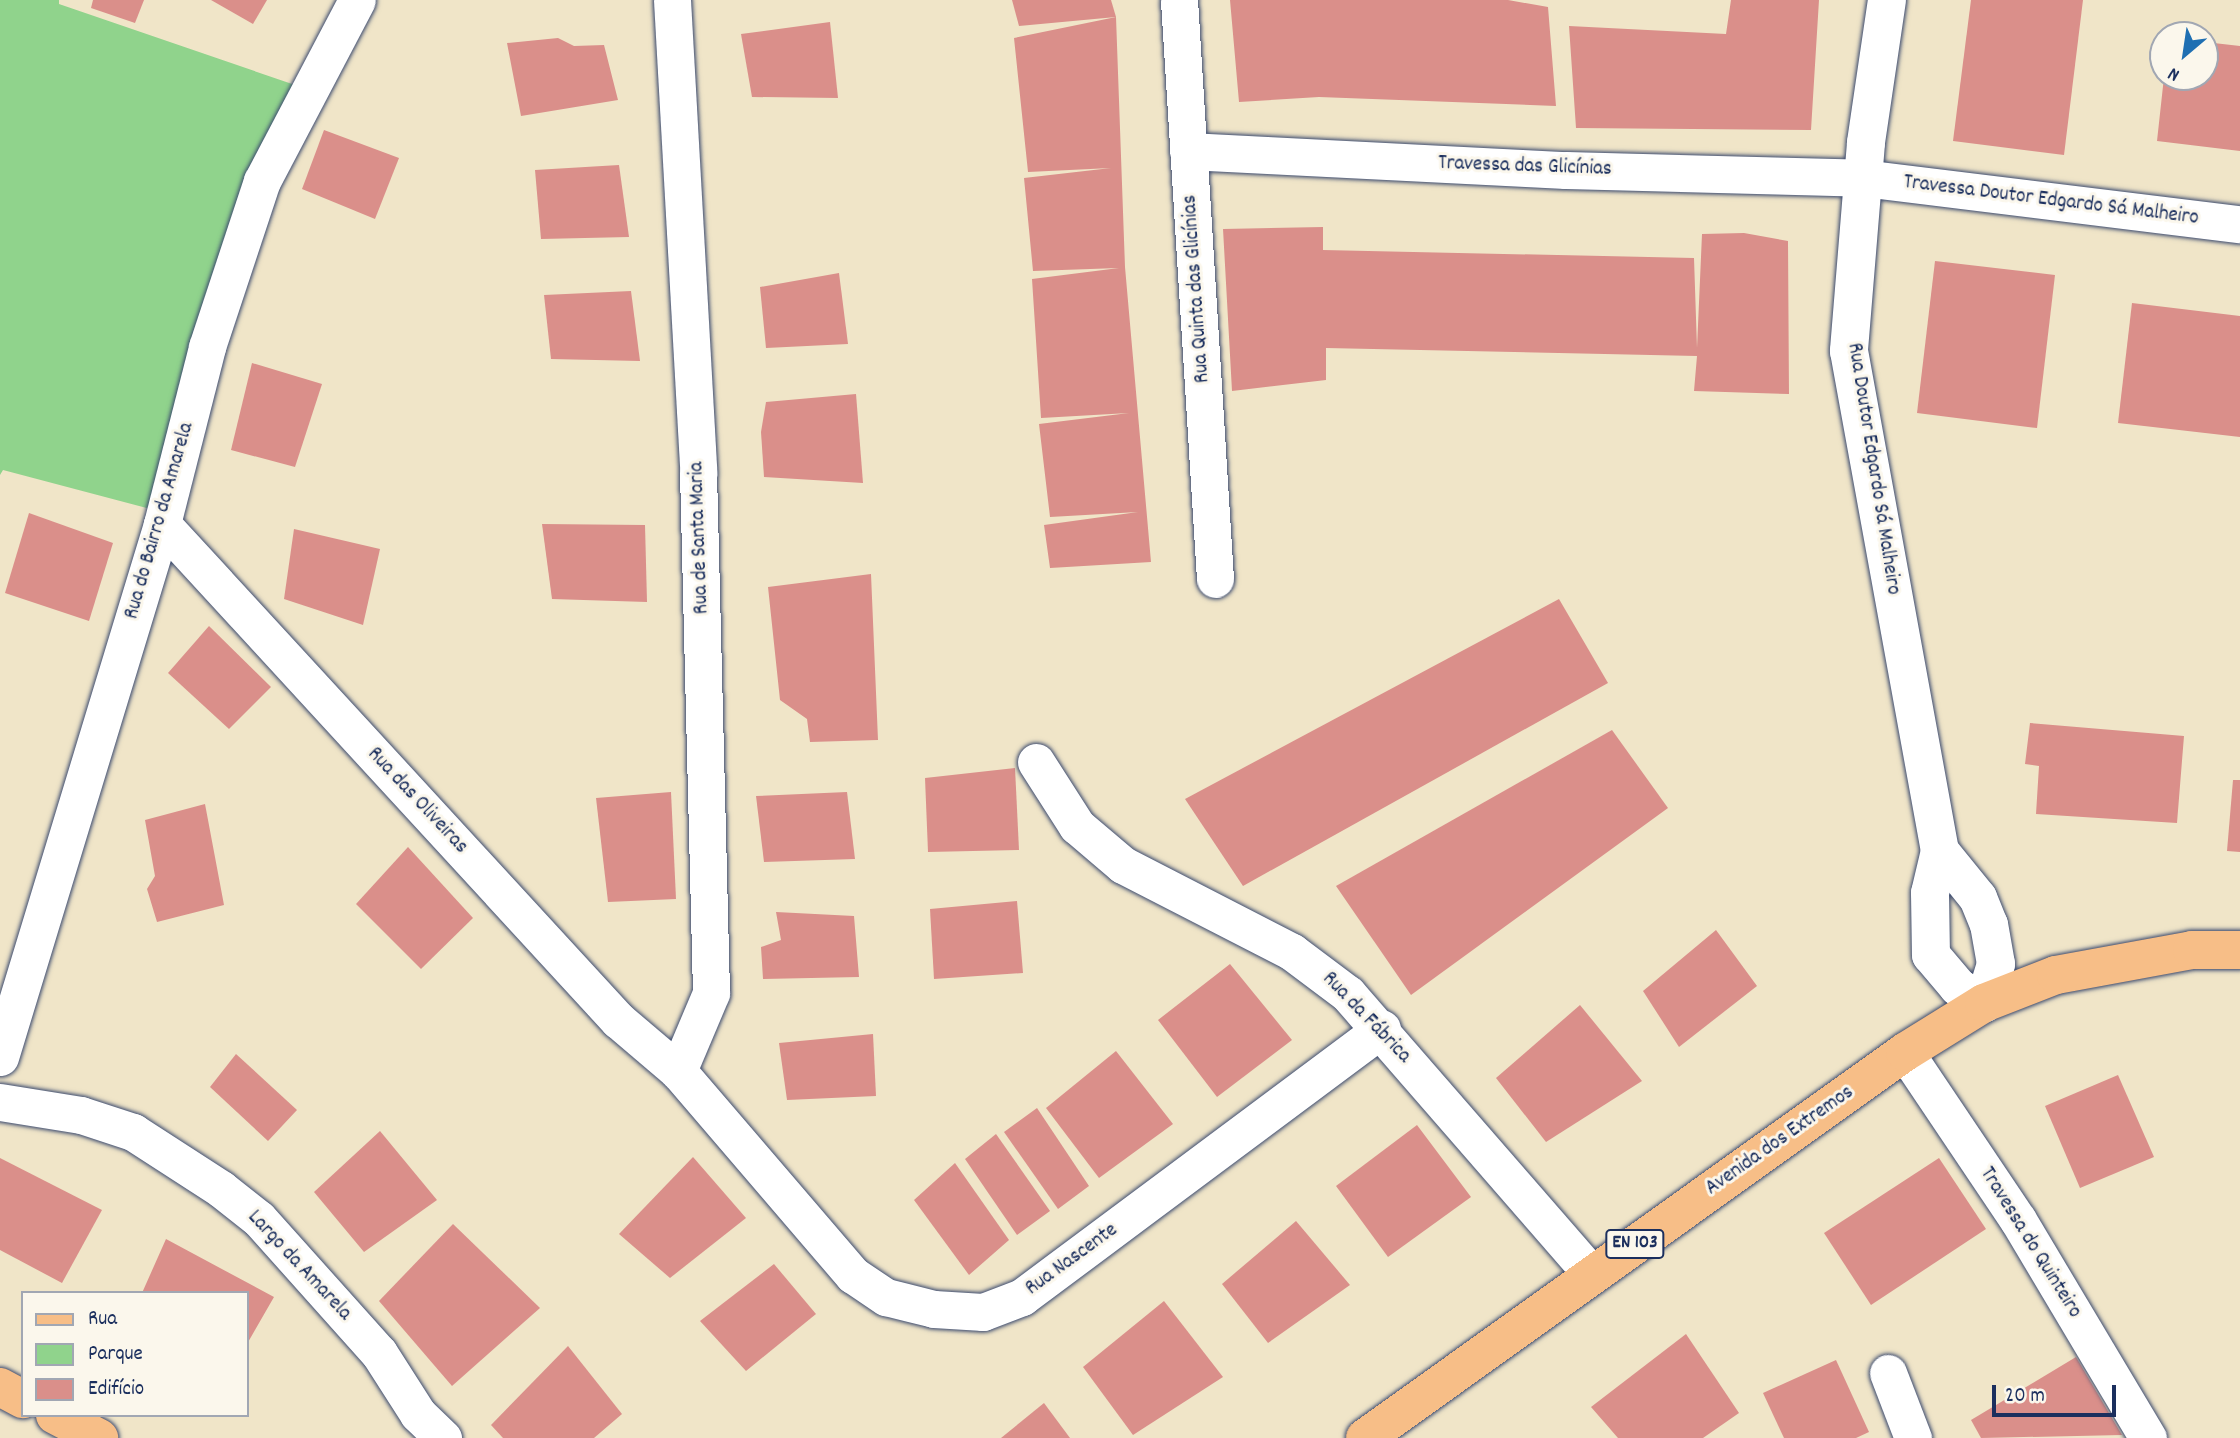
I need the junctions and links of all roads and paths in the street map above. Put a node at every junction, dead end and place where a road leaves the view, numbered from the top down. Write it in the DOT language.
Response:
graph roads {
  1 [pos="357,0"];
  2 [pos="672,0"];
  3 [pos="1179,0"];
  4 [pos="1887,0"];
  5 [pos="1188,151"];
  6 [pos="1863,178"];
  7 [pos="2240,224"];
  8 [pos="162,524"];
  9 [pos="1215,579"];
  10 [pos="1036,762"];
  11 [pos="1940,851"];
  12 [pos="2240,950"];
  13 [pos="1984,1003"];
  14 [pos="1382,1029"];
  15 [pos="1905,1052"];
  16 [pos="0,1057"];
  17 [pos="678,1070"];
  18 [pos="0,1102"];
  19 [pos="1592,1275"];
  20 [pos="1888,1373"];
  21 [pos="0,1387"];
  22 [pos="21,1398"];
  23 [pos="59,1417"];
  24 [pos="423,1430"];
  25 [pos="99,1438"];
  26 [pos="1365,1438"];
  27 [pos="1913,1438"];
  28 [pos="2148,1438"];
  1 -- 8 [label="street, Rua do Bairro da Amarela"];
  2 -- 17 [label="street, Rua de Santa Maria"];
  3 -- 5 [label="street, Rua Quinta das Glicínias"];
  4 -- 6 [label="street, Rua Doutor Edgardo Sá Malheiro"];
  5 -- 6 [label="street, Travessa das Glicínias"];
  5 -- 9 [label="street, Rua Quinta das Glicínias"];
  6 -- 7 [label="street, Travessa Doutor Edgardo Sá Malheiro"];
  6 -- 11 [label="street, Rua Doutor Edgardo Sá Malheiro"];
  8 -- 16 [label="street, Rua do Bairro da Amarela"];
  8 -- 17 [label="street, Rua das Oliveiras"];
  10 -- 14 [label="street, Rua da Fábrica"];
  11 -- 13 [label="street, Rua Doutor Edgardo Sá Malheiro"];
  11 -- 13 [label="street, Rua Doutor Edgardo Sá Malheiro"];
  12 -- 13 [label="main road, Avenida dos Extremos / EN 103"];
  13 -- 15 [label="main road, Avenida dos Extremos / EN 103"];
  14 -- 17 [label="street, Rua Nascente"];
  14 -- 19 [label="street, Rua da Fábrica"];
  15 -- 19 [label="main road, Avenida dos Extremos / EN 103"];
  15 -- 28 [label="street, Travessa do Quinteiro"];
  18 -- 24 [label="street, Largo da Amarela"];
  19 -- 26 [label="main road, Avenida dos Extremos / EN 103"];
  20 -- 27 [label="street"];
  21 -- 22 [label="main road"];
  23 -- 25 [label="main road"];
}
